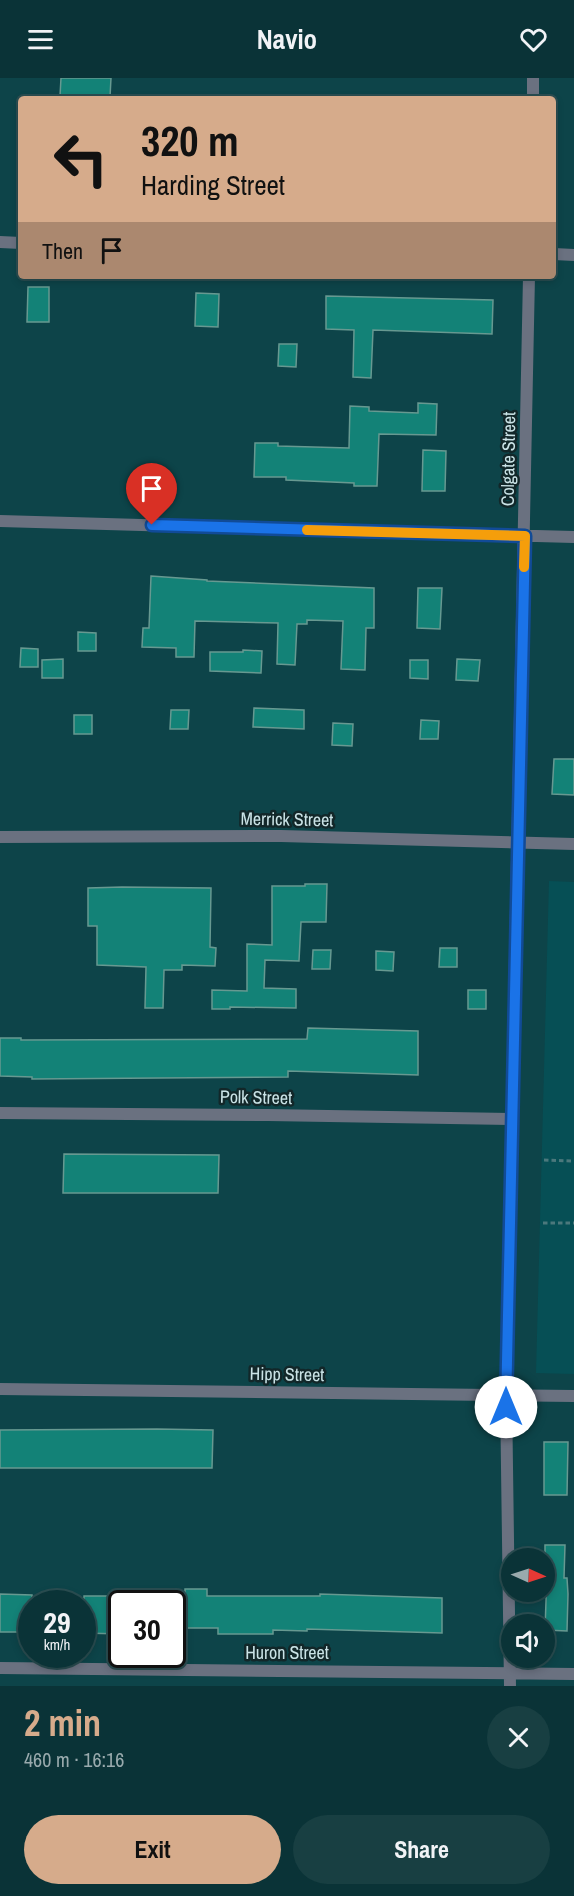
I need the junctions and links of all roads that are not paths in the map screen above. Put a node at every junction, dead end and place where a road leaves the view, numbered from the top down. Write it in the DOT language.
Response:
graph roads {
  1 [pos="533,78"];
  2 [pos="533,96"];
  3 [pos="0,242"];
  4 [pos="18,243"];
  5 [pos="556,254"];
  6 [pos="574,255"];
  7 [pos="529,279"];
  8 [pos="0,521"];
  9 [pos="525,536"];
  10 [pos="574,537"];
  11 [pos="0,837"];
  12 [pos="519,843"];
  13 [pos="574,844"];
  14 [pos="0,1113"];
  15 [pos="512,1119"];
  16 [pos="0,1389"];
  17 [pos="506,1394"];
  18 [pos="574,1396"];
  19 [pos="0,1668"];
  20 [pos="510,1672"];
  21 [pos="574,1674"];
  22 [pos="510,1686"];
  1 -- 2 [label="street"];
  3 -- 4 [label="street"];
  5 -- 6 [label="street"];
  7 -- 9 [label="street, Colgate Street"];
  8 -- 9 [label="street"];
  9 -- 10 [label="street"];
  9 -- 12 [label="street, Colgate Street"];
  11 -- 12 [label="street, Merrick Street"];
  12 -- 13 [label="street, Merrick Street"];
  12 -- 15 [label="street, Colgate Street"];
  14 -- 15 [label="street, Polk Street"];
  15 -- 17 [label="street, Colgate Street"];
  16 -- 17 [label="street, Hipp Street"];
  17 -- 18 [label="street, Hipp Street"];
  17 -- 20 [label="street, Colgate Street"];
  19 -- 20 [label="street, Huron Street"];
  20 -- 21 [label="street, Huron Street"];
  20 -- 22 [label="street, Colgate Street"];
}
